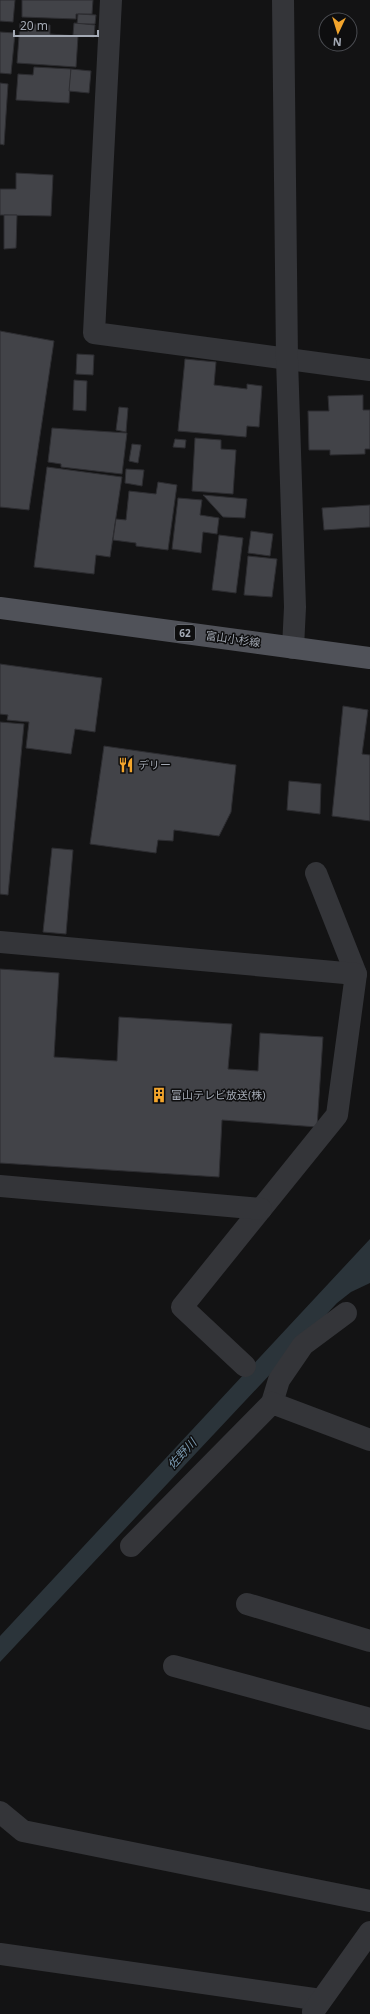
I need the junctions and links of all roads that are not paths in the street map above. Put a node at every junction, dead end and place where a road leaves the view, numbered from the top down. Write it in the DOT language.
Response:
graph roads {
  1 [pos="111,0"];
  2 [pos="283,0"];
  3 [pos="287,359"];
  4 [pos="370,370"];
  5 [pos="0,608"];
  6 [pos="293,648"];
  7 [pos="370,658"];
  8 [pos="316,873"];
  9 [pos="0,942"];
  10 [pos="356,974"];
  11 [pos="0,1186"];
  12 [pos="261,1209"];
  13 [pos="346,1313"];
  14 [pos="245,1366"];
  15 [pos="272,1403"];
  16 [pos="370,1440"];
  17 [pos="131,1546"];
  18 [pos="247,1604"];
  19 [pos="370,1641"];
  20 [pos="174,1666"];
  21 [pos="370,1719"];
  22 [pos="0,1812"];
  23 [pos="370,1901"];
  24 [pos="370,1932"];
  25 [pos="0,1954"];
  26 [pos="317,2007"];
  1 -- 3 [label="street"];
  2 -- 3 [label="street"];
  3 -- 4 [label="street"];
  3 -- 6 [label="street"];
  5 -- 6 [label="main road, 富山小杉線 / 62"];
  6 -- 7 [label="main road, 富山小杉線 / 62"];
  8 -- 10 [label="street"];
  9 -- 10 [label="street"];
  10 -- 12 [label="street"];
  11 -- 12 [label="street"];
  12 -- 14 [label="street"];
  13 -- 15 [label="street"];
  15 -- 16 [label="street"];
  15 -- 17 [label="street"];
  18 -- 19 [label="street"];
  20 -- 21 [label="street"];
  22 -- 23 [label="street"];
  24 -- 26 [label="street"];
  25 -- 26 [label="street"];
}
